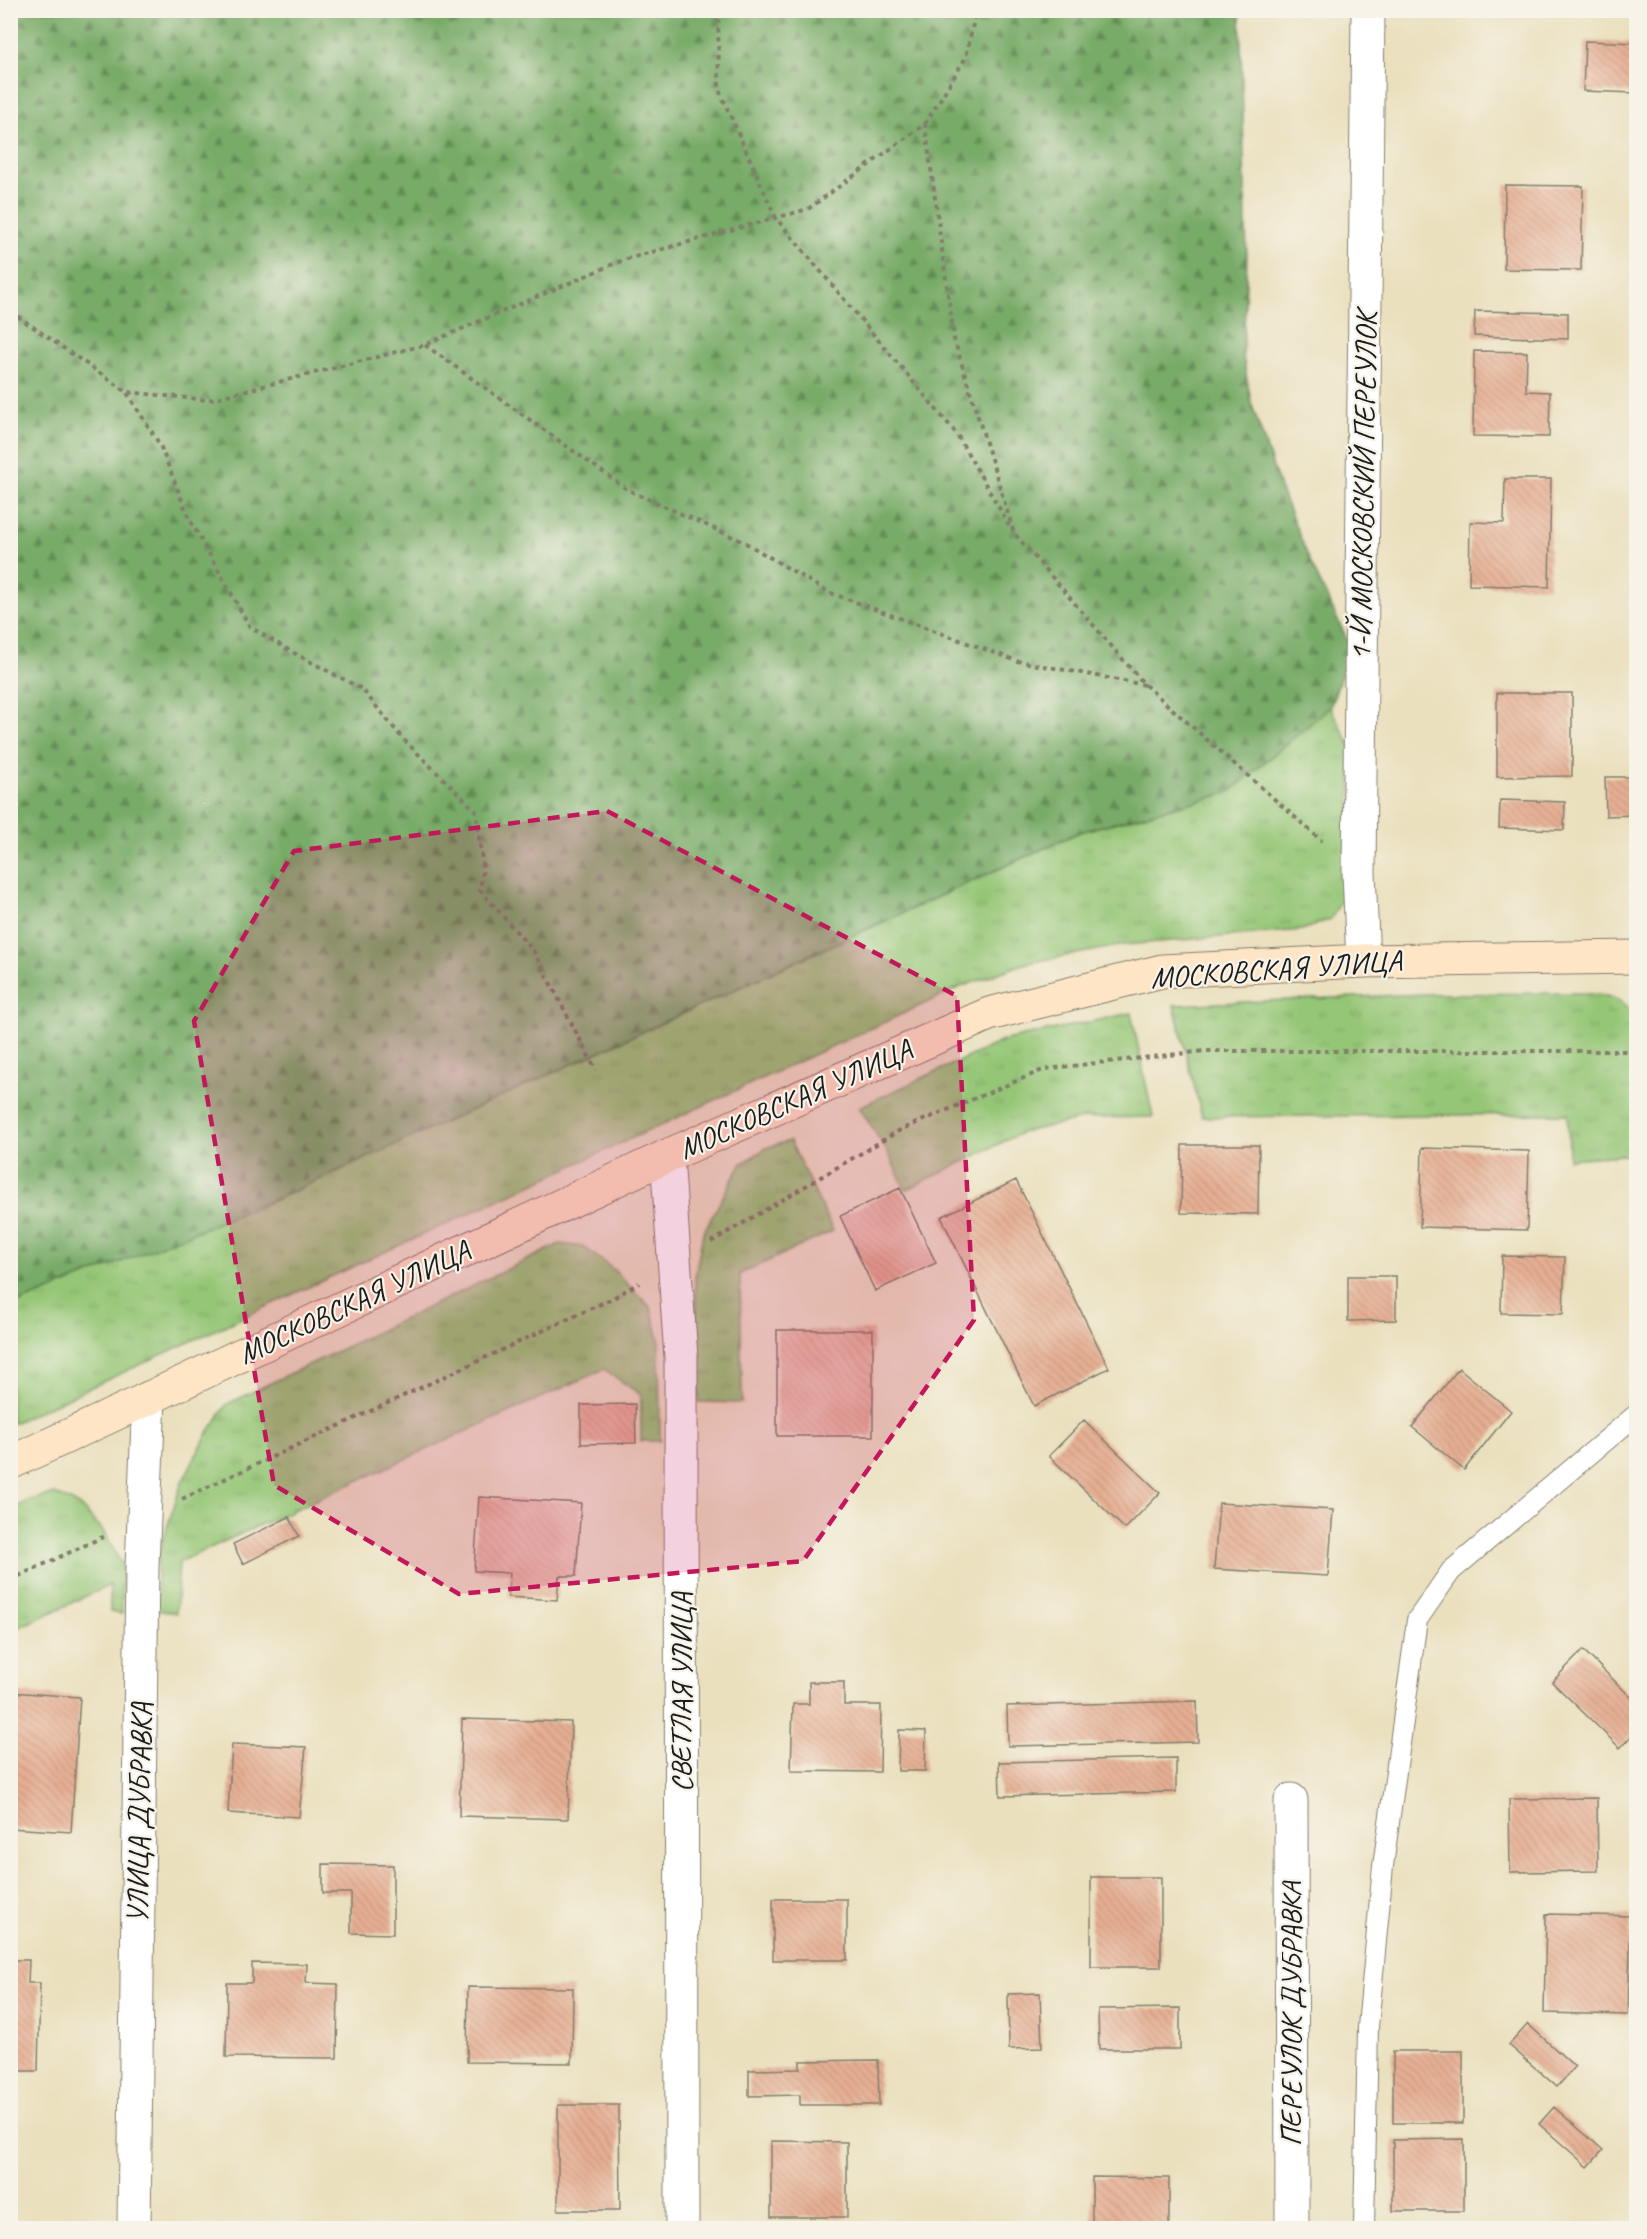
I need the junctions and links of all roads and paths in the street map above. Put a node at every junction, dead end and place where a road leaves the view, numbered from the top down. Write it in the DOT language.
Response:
graph roads {
  1 [pos="718,10"];
  2 [pos="976,10"];
  3 [pos="1368,10"];
  4 [pos="925,124"];
  5 [pos="776,218"];
  6 [pos="10,311"];
  7 [pos="424,345"];
  8 [pos="127,392"];
  9 [pos="1014,534"];
  10 [pos="1145,685"];
  11 [pos="1359,873"];
  12 [pos="1636,957"];
  13 [pos="1363,961"];
  14 [pos="1636,1051"];
  15 [pos="596,1070"];
  16 [pos="667,1156"];
  17 [pos="674,1263"];
  18 [pos="149,1398"];
  19 [pos="1636,1415"];
  20 [pos="10,1463"];
  21 [pos="144,1518"];
  22 [pos="10,1580"];
  23 [pos="1291,1800"];
  24 [pos="134,2229"];
  25 [pos="682,2229"];
  26 [pos="1292,2229"];
  27 [pos="1364,2229"];
  1 -- 5 [label="path"];
  2 -- 4 [label="path"];
  3 -- 11 [label="street, 1-Й МОСКОВСКИЙ ПЕРЕУЛОК"];
  4 -- 5 [label="path"];
  4 -- 9 [label="path"];
  5 -- 7 [label="path"];
  5 -- 9 [label="path"];
  6 -- 8 [label="path"];
  7 -- 8 [label="path"];
  7 -- 10 [label="path"];
  8 -- 15 [label="path"];
  9 -- 10 [label="path"];
  10 -- 11 [label="path"];
  11 -- 13 [label="street, 1-Й МОСКОВСКИЙ ПЕРЕУЛОК"];
  12 -- 13 [label="street, МОСКОВСКАЯ УЛИЦА"];
  13 -- 16 [label="street, МОСКОВСКАЯ УЛИЦА"];
  14 -- 17 [label="path"];
  16 -- 17 [label="street, СВЕТЛАЯ УЛИЦА"];
  16 -- 18 [label="street, МОСКОВСКАЯ УЛИЦА"];
  17 -- 21 [label="path"];
  17 -- 25 [label="street, СВЕТЛАЯ УЛИЦА"];
  18 -- 20 [label="street, МОСКОВСКАЯ УЛИЦА"];
  18 -- 21 [label="street, УЛИЦА ДУБРАВКА"];
  19 -- 27 [label="lane"];
  21 -- 22 [label="path"];
  21 -- 24 [label="street, УЛИЦА ДУБРАВКА"];
  23 -- 26 [label="street, ПЕРЕУЛОК ДУБРАВКА"];
}
